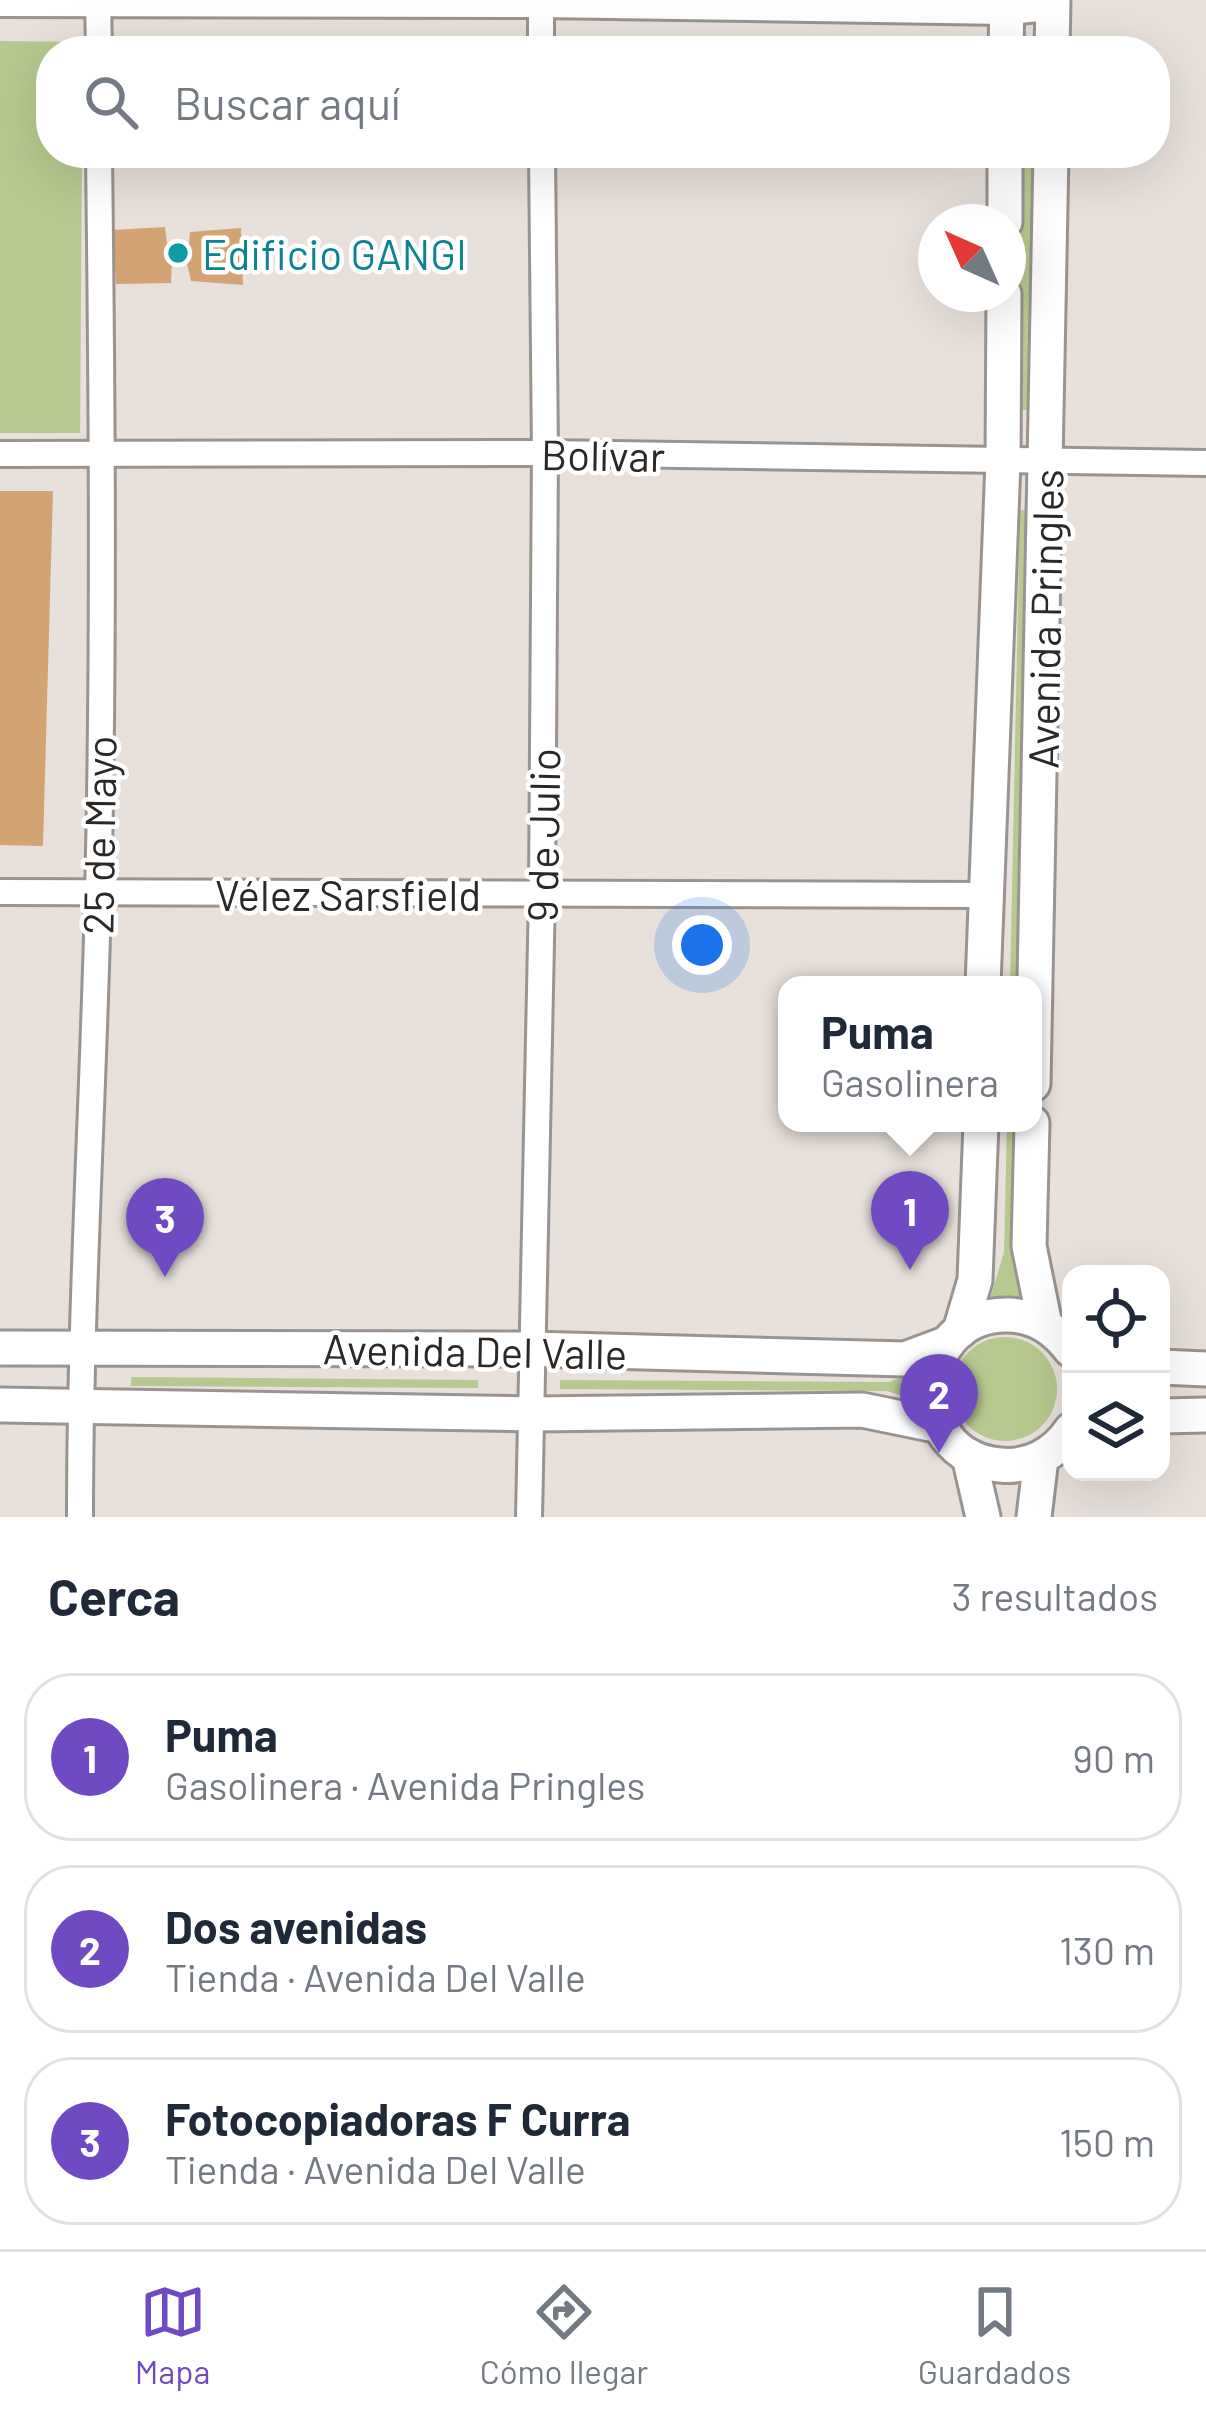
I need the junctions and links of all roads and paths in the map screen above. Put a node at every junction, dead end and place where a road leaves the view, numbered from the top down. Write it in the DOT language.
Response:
graph roads {
  1 [pos="98,3"];
  2 [pos="540,3"];
  3 [pos="0,4"];
  4 [pos="1053,4"];
  5 [pos="1007,6"];
  6 [pos="99,36"];
  7 [pos="541,36"];
  8 [pos="1006,36"];
  9 [pos="1052,36"];
  10 [pos="100,168"];
  11 [pos="542,168"];
  12 [pos="1005,168"];
  13 [pos="1051,168"];
  14 [pos="1005,204"];
  15 [pos="1004,312"];
  16 [pos="545,453"];
  17 [pos="0,454"];
  18 [pos="102,454"];
  19 [pos="1003,460"];
  20 [pos="1048,460"];
  21 [pos="1206,463"];
  22 [pos="0,892"];
  23 [pos="542,894"];
  24 [pos="98,895"];
  25 [pos="985,895"];
  26 [pos="983,976"];
  27 [pos="1036,976"];
  28 [pos="981,1132"];
  29 [pos="1032,1132"];
  30 [pos="1045,1324"];
  31 [pos="954,1337"];
  32 [pos="1062,1341"];
  33 [pos="84,1347"];
  34 [pos="0,1348"];
  35 [pos="531,1349"];
  36 [pos="1170,1367"];
  37 [pos="1206,1369"];
  38 [pos="0,1405"];
  39 [pos="80,1406"];
  40 [pos="533,1414"];
  41 [pos="1206,1414"];
  42 [pos="1170,1415"];
  43 [pos="940,1426"];
  44 [pos="1062,1440"];
  45 [pos="969,1456"];
  46 [pos="1041,1458"];
  47 [pos="80,1517"];
  48 [pos="529,1517"];
  49 [pos="983,1517"];
  50 [pos="1034,1517"];
  1 -- 2 [label="street"];
  1 -- 3 [label="street"];
  1 -- 6 [label="street"];
  2 -- 5 [label="street"];
  2 -- 7 [label="street"];
  4 -- 5 [label="street"];
  4 -- 9 [label="main road"];
  5 -- 8 [label="main road"];
  10 -- 18 [label="street, 25 de Mayo"];
  11 -- 16 [label="street, 9 de Julio"];
  12 -- 14 [label="main road"];
  13 -- 20 [label="main road, Avenida Pringles"];
  15 -- 19 [label="main road, Avenida Pringles"];
  16 -- 18 [label="street, Bolívar"];
  16 -- 19 [label="street, Bolívar"];
  16 -- 23 [label="street, 9 de Julio"];
  17 -- 18 [label="street, Bolívar"];
  18 -- 24 [label="street, 25 de Mayo"];
  19 -- 20 [label="street, Bolívar"];
  19 -- 25 [label="main road, Avenida Pringles"];
  20 -- 21 [label="street, Bolívar"];
  20 -- 27 [label="main road, Avenida Pringles"];
  22 -- 24 [label="street, Vélez Sarsfield"];
  23 -- 24 [label="street, Vélez Sarsfield"];
  23 -- 25 [label="street, Vélez Sarsfield"];
  23 -- 35 [label="street, 9 de Julio"];
  24 -- 33 [label="street, 25 de Mayo"];
  25 -- 26 [label="main road, Avenida Pringles"];
  28 -- 31 [label="main road"];
  29 -- 30 [label="main road"];
  30 -- 31 [label="main road, Avenida Del Valle"];
  30 -- 32 [label="main road"];
  31 -- 35 [label="main road, Avenida Del Valle"];
  31 -- 43 [label="main road"];
  33 -- 34 [label="main road, Avenida Del Valle"];
  33 -- 35 [label="main road, Avenida Del Valle"];
  33 -- 39 [label="street, 25 de Mayo"];
  35 -- 40 [label="street, 9 de Julio"];
  36 -- 37 [label="main road"];
  38 -- 39 [label="main road, Avenida Del Valle"];
  39 -- 40 [label="main road, Avenida Del Valle"];
  39 -- 47 [label="street, 25 de Mayo"];
  40 -- 43 [label="main road, Avenida Del Valle"];
  40 -- 48 [label="street, 9 de Julio"];
  41 -- 42 [label="main road"];
  43 -- 45 [label="main road"];
  44 -- 46 [label="main road"];
  45 -- 46 [label="main road"];
  45 -- 49 [label="main road"];
  46 -- 50 [label="main road"];
}
